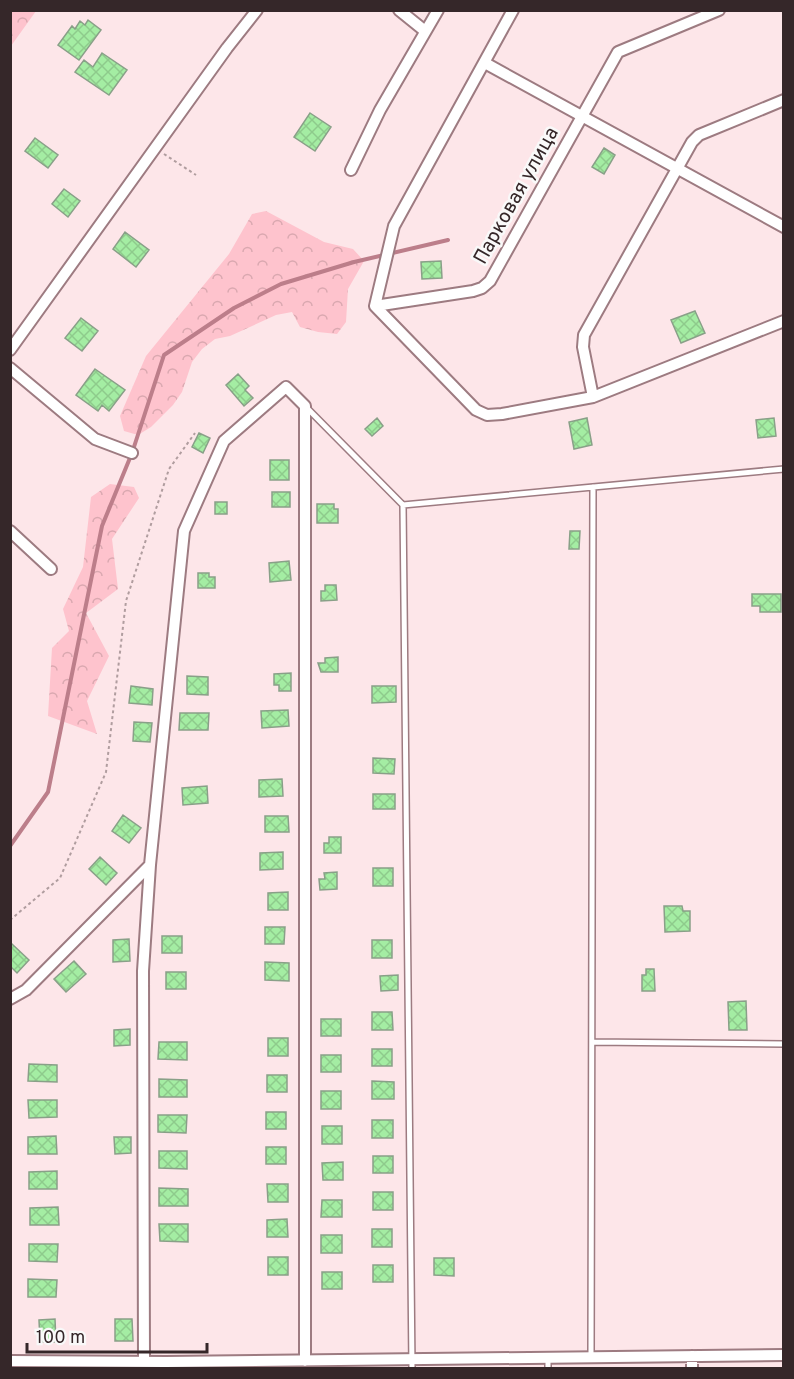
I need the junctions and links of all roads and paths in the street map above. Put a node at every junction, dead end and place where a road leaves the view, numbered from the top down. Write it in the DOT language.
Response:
graph roads {
  1 [pos="257,10"];
  2 [pos="399,10"];
  3 [pos="438,10"];
  4 [pos="513,10"];
  5 [pos="719,10"];
  6 [pos="425,31"];
  7 [pos="485,63"];
  8 [pos="783,100"];
  9 [pos="581,117"];
  10 [pos="157,148"];
  11 [pos="677,167"];
  12 [pos="351,170"];
  13 [pos="196,175"];
  14 [pos="783,227"];
  15 [pos="375,306"];
  16 [pos="783,321"];
  17 [pos="10,350"];
  18 [pos="10,368"];
  19 [pos="593,397"];
  20 [pos="305,406"];
  21 [pos="195,433"];
  22 [pos="132,453"];
  23 [pos="783,468"];
  24 [pos="593,487"];
  25 [pos="403,506"];
  26 [pos="10,531"];
  27 [pos="51,569"];
  28 [pos="150,865"];
  29 [pos="10,920"];
  30 [pos="10,999"];
  31 [pos="592,1042"];
  32 [pos="783,1044"];
  33 [pos="783,1355"];
  34 [pos="692,1356"];
  35 [pos="591,1358"];
  36 [pos="10,1361"];
  37 [pos="548,1363"];
  38 [pos="305,1364"];
  39 [pos="412,1364"];
  40 [pos="144,1365"];
  41 [pos="692,1368"];
  1 -- 10 [label="street"];
  2 -- 6 [label="street"];
  3 -- 6 [label="street"];
  4 -- 7 [label="street"];
  5 -- 9 [label="street, Парковая улица"];
  6 -- 12 [label="street"];
  7 -- 9 [label="street"];
  7 -- 15 [label="street"];
  8 -- 11 [label="street"];
  9 -- 11 [label="street"];
  9 -- 15 [label="street, Парковая улица"];
  10 -- 13 [label="path"];
  10 -- 17 [label="street"];
  11 -- 14 [label="street"];
  11 -- 19 [label="street"];
  15 -- 19 [label="street"];
  16 -- 19 [label="street"];
  18 -- 22 [label="street"];
  20 -- 25 [label="lane"];
  20 -- 28 [label="street"];
  20 -- 38 [label="street"];
  21 -- 29 [label="path"];
  23 -- 24 [label="lane"];
  24 -- 25 [label="lane"];
  24 -- 31 [label="lane"];
  25 -- 39 [label="lane"];
  26 -- 27 [label="street"];
  28 -- 30 [label="street"];
  28 -- 40 [label="street"];
  31 -- 32 [label="lane"];
  31 -- 35 [label="lane"];
  33 -- 34 [label="street"];
  34 -- 35 [label="street"];
  34 -- 41 [label="street"];
  35 -- 37 [label="street"];
  36 -- 40 [label="street"];
  37 -- 39 [label="street"];
  38 -- 39 [label="street"];
  38 -- 40 [label="street"];
}
